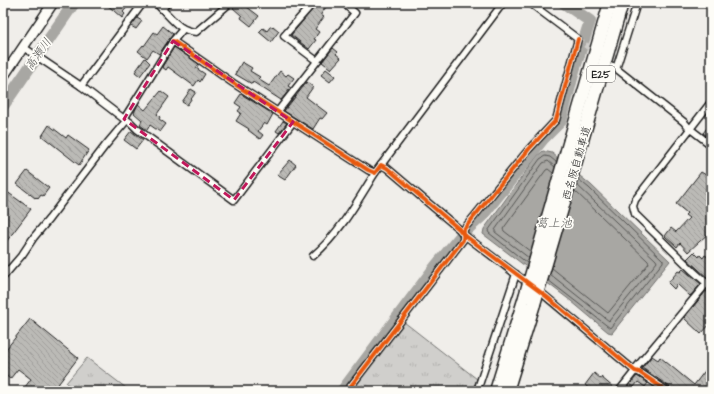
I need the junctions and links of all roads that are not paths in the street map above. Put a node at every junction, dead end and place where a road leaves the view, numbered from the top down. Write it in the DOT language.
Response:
graph roads {
  1 [pos="53,3"];
  2 [pos="144,3"];
  3 [pos="156,3"];
  4 [pos="167,3"];
  5 [pos="230,3"];
  6 [pos="311,3"];
  7 [pos="351,3"];
  8 [pos="503,3"];
  9 [pos="530,3"];
  10 [pos="610,3"];
  11 [pos="622,3"];
  12 [pos="637,3"];
  13 [pos="708,3"];
  14 [pos="711,5"];
  15 [pos="162,9"];
  16 [pos="183,29"];
  17 [pos="173,41"];
  18 [pos="26,48"];
  19 [pos="317,61"];
  20 [pos="3,77"];
  21 [pos="81,86"];
  22 [pos="711,102"];
  23 [pos="278,111"];
  24 [pos="125,120"];
  25 [pos="293,122"];
  26 [pos="689,128"];
  27 [pos="576,142"];
  28 [pos="711,145"];
  29 [pos="381,165"];
  30 [pos="375,173"];
  31 [pos="463,234"];
  32 [pos="313,256"];
  33 [pos="516,274"];
  34 [pos="3,277"];
  35 [pos="709,285"];
  36 [pos="529,300"];
  37 [pos="635,371"];
  38 [pos="347,391"];
  39 [pos="476,391"];
  40 [pos="496,391"];
  41 [pos="507,391"];
  42 [pos="619,391"];
  43 [pos="667,391"];
  1 -- 18 [label="main road"];
  2 -- 21 [label="street"];
  3 -- 15 [label="street"];
  4 -- 15 [label="street"];
  5 -- 16 [label="street"];
  6 -- 19 [label="street"];
  7 -- 19 [label="street"];
  8 -- 29 [label="street"];
  9 -- 31 [label="street"];
  10 -- 27 [label="highway, 西名阪自動車道 / E25"];
  11 -- 27 [label="highway, 西名阪自動車道 / E25"];
  12 -- 26 [label="street"];
  13 -- 14 [label="street"];
  15 -- 16 [label="street"];
  16 -- 17 [label="street"];
  17 -- 23 [label="street"];
  17 -- 24 [label="street"];
  18 -- 20 [label="main road"];
  18 -- 21 [label="street"];
  19 -- 23 [label="street"];
  21 -- 24 [label="street"];
  22 -- 26 [label="street"];
  23 -- 25 [label="street"];
  24 -- 25 [label="street"];
  24 -- 34 [label="street"];
  25 -- 30 [label="street"];
  26 -- 28 [label="street"];
  26 -- 35 [label="street"];
  27 -- 36 [label="highway, 西名阪自動車道 / E25, bridge"];
  29 -- 30 [label="street"];
  29 -- 31 [label="street"];
  30 -- 32 [label="street"];
  31 -- 33 [label="street"];
  31 -- 38 [label="street"];
  33 -- 37 [label="street"];
  33 -- 39 [label="street"];
  35 -- 37 [label="street"];
  36 -- 40 [label="highway, 西名阪自動車道 / E25"];
  36 -- 41 [label="highway, 西名阪自動車道 / E25"];
  37 -- 42 [label="street"];
  37 -- 43 [label="street"];
}
